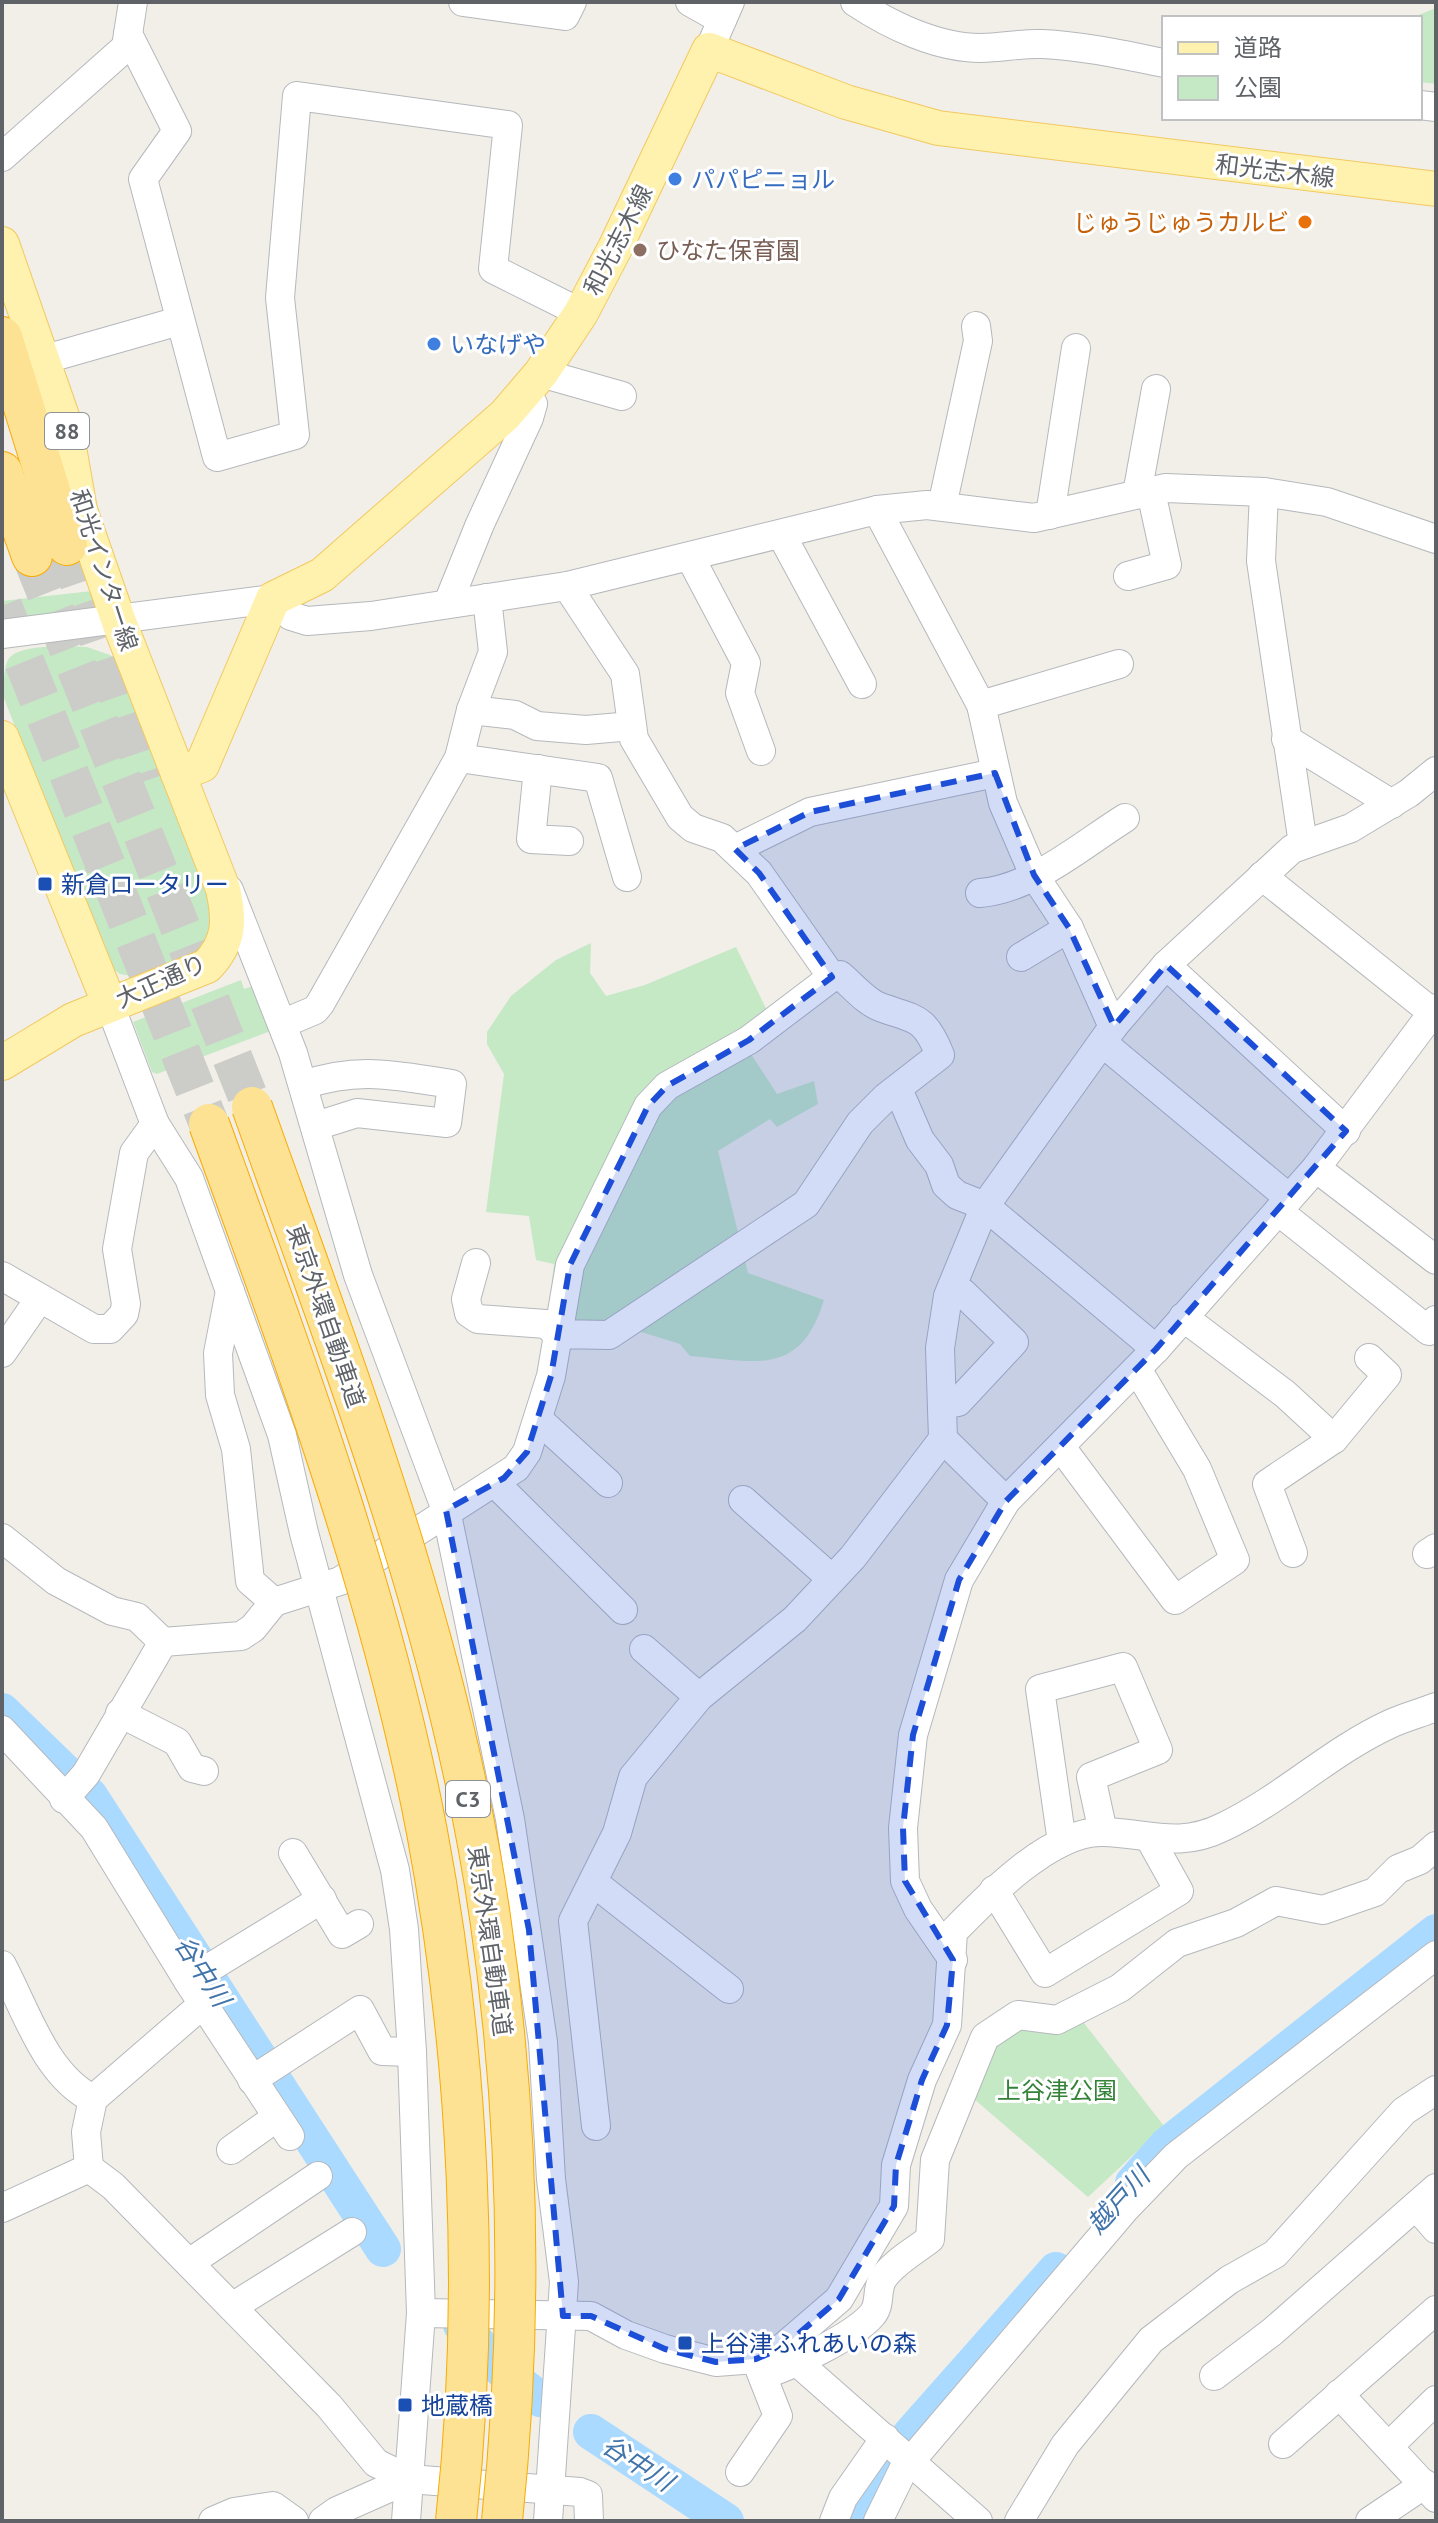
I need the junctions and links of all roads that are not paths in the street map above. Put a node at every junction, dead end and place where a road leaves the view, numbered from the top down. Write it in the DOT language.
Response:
graph roads {
  1 [pos="133,2"];
  2 [pos="463,2"];
  3 [pos="690,2"];
  4 [pos="855,2"];
  5 [pos="568,9"];
  6 [pos="720,24"];
  7 [pos="128,34"];
  8 [pos="1162,63"];
  9 [pos="2,157"];
  10 [pos="1436,189"];
  11 [pos="2,244"];
  12 [pos="581,313"];
  13 [pos="179,321"];
  14 [pos="976,326"];
  15 [pos="2,337"];
  16 [pos="1076,348"];
  17 [pos="42,360"];
  18 [pos="533,384"];
  19 [pos="1156,389"];
  20 [pos="622,396"];
  21 [pos="2,472"];
  22 [pos="1264,492"];
  23 [pos="1144,493"];
  24 [pos="942,506"];
  25 [pos="877,510"];
  26 [pos="1050,515"];
  27 [pos="781,534"];
  28 [pos="1436,539"];
  29 [pos="690,557"];
  30 [pos="1128,576"];
  31 [pos="567,586"];
  32 [pos="487,598"];
  33 [pos="273,599"];
  34 [pos="448,603"];
  35 [pos="119,622"];
  36 [pos="2,634"];
  37 [pos="1119,664"];
  38 [pos="862,684"];
  39 [pos="981,705"];
  40 [pos="471,710"];
  41 [pos="632,726"];
  42 [pos="2,738"];
  43 [pos="1286,739"];
  44 [pos="761,751"];
  45 [pos="459,758"];
  46 [pos="538,769"];
  47 [pos="1436,771"];
  48 [pos="995,773"];
  49 [pos="178,774"];
  50 [pos="1392,804"];
  51 [pos="1125,818"];
  52 [pos="569,841"];
  53 [pos="1303,844"];
  54 [pos="206,845"];
  55 [pos="735,849"];
  56 [pos="1034,875"];
  57 [pos="1262,876"];
  58 [pos="627,877"];
  59 [pos="980,893"];
  60 [pos="1069,928"];
  61 [pos="1021,957"];
  62 [pos="1166,965"];
  63 [pos="832,977"];
  64 [pos="109,1003"];
  65 [pos="1434,1010"];
  66 [pos="282,1024"];
  67 [pos="1108,1035"];
  68 [pos="2,1063"];
  69 [pos="304,1085"];
  70 [pos="898,1089"];
  71 [pos="252,1107"];
  72 [pos="155,1124"];
  73 [pos="209,1124"];
  74 [pos="316,1126"];
  75 [pos="1346,1131"];
  76 [pos="1316,1168"];
  77 [pos="1284,1204"];
  78 [pos="985,1206"];
  79 [pos="1436,1260"];
  80 [pos="476,1263"];
  81 [pos="2,1276"];
  82 [pos="952,1287"];
  83 [pos="230,1290"];
  84 [pos="40,1298"];
  85 [pos="1183,1317"];
  86 [pos="1436,1320"];
  87 [pos="557,1334"];
  88 [pos="2,1353"];
  89 [pos="1369,1358"];
  90 [pos="1146,1359"];
  91 [pos="942,1404"];
  92 [pos="539,1420"];
  93 [pos="943,1439"];
  94 [pos="1334,1439"];
  95 [pos="1061,1447"];
  96 [pos="495,1483"];
  97 [pos="608,1483"];
  98 [pos="743,1500"];
  99 [pos="1006,1501"];
  100 [pos="446,1510"];
  101 [pos="2,1538"];
  102 [pos="1293,1553"];
  103 [pos="832,1579"];
  104 [pos="319,1588"];
  105 [pos="274,1602"];
  106 [pos="623,1610"];
  107 [pos="163,1642"];
  108 [pos="644,1649"];
  109 [pos="699,1697"];
  110 [pos="1436,1707"];
  111 [pos="120,1713"];
  112 [pos="2,1730"];
  113 [pos="204,1771"];
  114 [pos="74,1788"];
  115 [pos="1103,1832"];
  116 [pos="1150,1839"];
  117 [pos="1062,1842"];
  118 [pos="1436,1846"];
  119 [pos="293,1853"];
  120 [pos="593,1882"];
  121 [pos="994,1890"];
  122 [pos="322,1899"];
  123 [pos="359,1924"];
  124 [pos="1436,1955"];
  125 [pos="953,1960"];
  126 [pos="2,1965"];
  127 [pos="201,1982"];
  128 [pos="729,1989"];
  129 [pos="412,2052"];
  130 [pos="263,2073"];
  131 [pos="1436,2090"];
  132 [pos="93,2099"];
  133 [pos="596,2126"];
  134 [pos="231,2150"];
  135 [pos="89,2168"];
  136 [pos="318,2176"];
  137 [pos="1426,2197"];
  138 [pos="2,2208"];
  139 [pos="1436,2229"];
  140 [pos="352,2232"];
  141 [pos="189,2263"];
  142 [pos="232,2307"];
  143 [pos="1436,2310"];
  144 [pos="421,2313"];
  145 [pos="563,2316"];
  146 [pos="775,2361"];
  147 [pos="1214,2376"];
  148 [pos="1339,2394"];
  149 [pos="1436,2400"];
  150 [pos="1283,2444"];
  151 [pos="1389,2446"];
  152 [pos="898,2449"];
  153 [pos="740,2472"];
  154 [pos="409,2479"];
  155 [pos="552,2488"];
  156 [pos="1431,2491"];
  157 [pos="213,2521"];
  158 [pos="294,2521"];
  159 [pos="323,2521"];
  160 [pos="406,2521"];
  161 [pos="456,2521"];
  162 [pos="502,2521"];
  163 [pos="548,2521"];
  164 [pos="589,2521"];
  165 [pos="834,2521"];
  166 [pos="878,2521"];
  167 [pos="978,2521"];
  168 [pos="1019,2521"];
  169 [pos="1370,2521"];
  1 -- 7 [label="street"];
  2 -- 5 [label="street"];
  3 -- 6 [label="street"];
  4 -- 8 [label="street"];
  6 -- 10 [label="main road, 和光志木線"];
  6 -- 12 [label="main road, 和光志木線"];
  7 -- 9 [label="street"];
  7 -- 13 [label="street"];
  11 -- 17 [label="main road, 和光インター線 / 88"];
  12 -- 13 [label="street"];
  12 -- 18 [label="main road, 和光志木線"];
  13 -- 17 [label="street"];
  14 -- 24 [label="street"];
  15 -- 21 [label="highway"];
  16 -- 26 [label="street"];
  17 -- 35 [label="main road, 和光インター線 / 88"];
  18 -- 20 [label="street"];
  18 -- 33 [label="main road, 和光志木線"];
  18 -- 34 [label="street"];
  19 -- 23 [label="street"];
  22 -- 23 [label="street"];
  22 -- 28 [label="street"];
  22 -- 43 [label="street"];
  23 -- 26 [label="street"];
  23 -- 30 [label="street"];
  24 -- 25 [label="street"];
  24 -- 26 [label="street"];
  25 -- 27 [label="street"];
  25 -- 39 [label="street"];
  27 -- 29 [label="street"];
  27 -- 38 [label="street"];
  29 -- 31 [label="street"];
  29 -- 44 [label="street"];
  31 -- 32 [label="street"];
  31 -- 41 [label="street"];
  32 -- 34 [label="street"];
  32 -- 40 [label="street"];
  33 -- 34 [label="street"];
  33 -- 35 [label="street"];
  33 -- 49 [label="main road"];
  35 -- 36 [label="street"];
  35 -- 49 [label="main road, 和光インター線 / 88"];
  37 -- 39 [label="street"];
  39 -- 48 [label="street"];
  40 -- 41 [label="street"];
  40 -- 45 [label="street"];
  41 -- 55 [label="street"];
  42 -- 64 [label="main road"];
  43 -- 50 [label="street"];
  43 -- 53 [label="street"];
  45 -- 46 [label="street"];
  45 -- 66 [label="street"];
  46 -- 52 [label="street"];
  46 -- 58 [label="street"];
  47 -- 50 [label="street"];
  48 -- 55 [label="street"];
  48 -- 56 [label="street"];
  49 -- 54 [label="main road, 和光インター線 / 88"];
  50 -- 53 [label="street"];
  51 -- 56 [label="street"];
  53 -- 57 [label="street"];
  54 -- 64 [label="main road, 大正通り / 88"];
  54 -- 66 [label="street"];
  55 -- 63 [label="street"];
  56 -- 59 [label="street"];
  56 -- 60 [label="street"];
  57 -- 62 [label="street"];
  57 -- 65 [label="street"];
  60 -- 61 [label="street"];
  60 -- 67 [label="street"];
  62 -- 67 [label="street"];
  62 -- 75 [label="street"];
  63 -- 70 [label="street"];
  63 -- 87 [label="street"];
  64 -- 68 [label="main road, 大正通り / 88"];
  64 -- 72 [label="street"];
  65 -- 75 [label="street"];
  66 -- 69 [label="street"];
  67 -- 77 [label="street"];
  67 -- 78 [label="street"];
  69 -- 74 [label="street"];
  69 -- 74 [label="street"];
  70 -- 78 [label="street"];
  70 -- 87 [label="street"];
  71 -- 162 [label="highway, 東京外環自動車道 / C3, bridge"];
  72 -- 83 [label="street"];
  72 -- 84 [label="street"];
  73 -- 161 [label="highway, 東京外環自動車道 / C3, bridge"];
  74 -- 100 [label="street"];
  75 -- 76 [label="street"];
  76 -- 77 [label="street"];
  76 -- 79 [label="street"];
  77 -- 85 [label="street"];
  77 -- 86 [label="street"];
  78 -- 82 [label="street"];
  78 -- 90 [label="street"];
  80 -- 87 [label="street"];
  81 -- 84 [label="street"];
  82 -- 91 [label="street"];
  82 -- 91 [label="street"];
  83 -- 104 [label="street"];
  83 -- 105 [label="street"];
  84 -- 88 [label="street"];
  85 -- 90 [label="street"];
  85 -- 94 [label="street"];
  87 -- 92 [label="street"];
  89 -- 94 [label="street"];
  90 -- 95 [label="street"];
  90 -- 95 [label="street"];
  91 -- 93 [label="street"];
  92 -- 96 [label="street"];
  92 -- 97 [label="street"];
  93 -- 99 [label="street"];
  93 -- 103 [label="street"];
  94 -- 102 [label="street"];
  95 -- 99 [label="street"];
  96 -- 100 [label="street"];
  96 -- 106 [label="street"];
  98 -- 103 [label="street"];
  99 -- 125 [label="street"];
  100 -- 104 [label="street"];
  100 -- 145 [label="street"];
  101 -- 107 [label="street"];
  103 -- 109 [label="street"];
  104 -- 105 [label="street"];
  104 -- 129 [label="street"];
  105 -- 107 [label="street"];
  107 -- 111 [label="street"];
  108 -- 109 [label="street"];
  109 -- 120 [label="street"];
  110 -- 116 [label="street"];
  111 -- 113 [label="street"];
  111 -- 114 [label="street"];
  112 -- 114 [label="street"];
  114 -- 127 [label="street"];
  115 -- 116 [label="street"];
  115 -- 117 [label="street"];
  115 -- 117 [label="street"];
  116 -- 121 [label="street"];
  117 -- 121 [label="street"];
  118 -- 146 [label="street"];
  119 -- 122 [label="street"];
  120 -- 128 [label="street"];
  120 -- 133 [label="street"];
  121 -- 125 [label="street"];
  122 -- 123 [label="street"];
  122 -- 127 [label="street"];
  124 -- 152 [label="street"];
  125 -- 146 [label="street"];
  126 -- 132 [label="street"];
  127 -- 130 [label="street"];
  127 -- 132 [label="street"];
  129 -- 130 [label="street"];
  129 -- 144 [label="street"];
  130 -- 134 [label="street"];
  131 -- 168 [label="street"];
  132 -- 135 [label="street"];
  135 -- 138 [label="street"];
  135 -- 141 [label="street"];
  136 -- 141 [label="street"];
  137 -- 139 [label="street"];
  137 -- 147 [label="street"];
  140 -- 142 [label="street"];
  141 -- 142 [label="street"];
  142 -- 154 [label="street"];
  143 -- 148 [label="street"];
  144 -- 145 [label="street"];
  144 -- 154 [label="street"];
  145 -- 146 [label="street"];
  145 -- 155 [label="street"];
  146 -- 152 [label="street"];
  146 -- 153 [label="street"];
  148 -- 150 [label="street"];
  148 -- 151 [label="street"];
  149 -- 151 [label="street"];
  151 -- 156 [label="street"];
  152 -- 165 [label="street"];
  152 -- 166 [label="street"];
  152 -- 167 [label="street"];
  154 -- 155 [label="street"];
  154 -- 159 [label="street"];
  154 -- 160 [label="street"];
  155 -- 163 [label="street"];
  155 -- 164 [label="street"];
  156 -- 169 [label="street"];
  157 -- 158 [label="street"];
}
